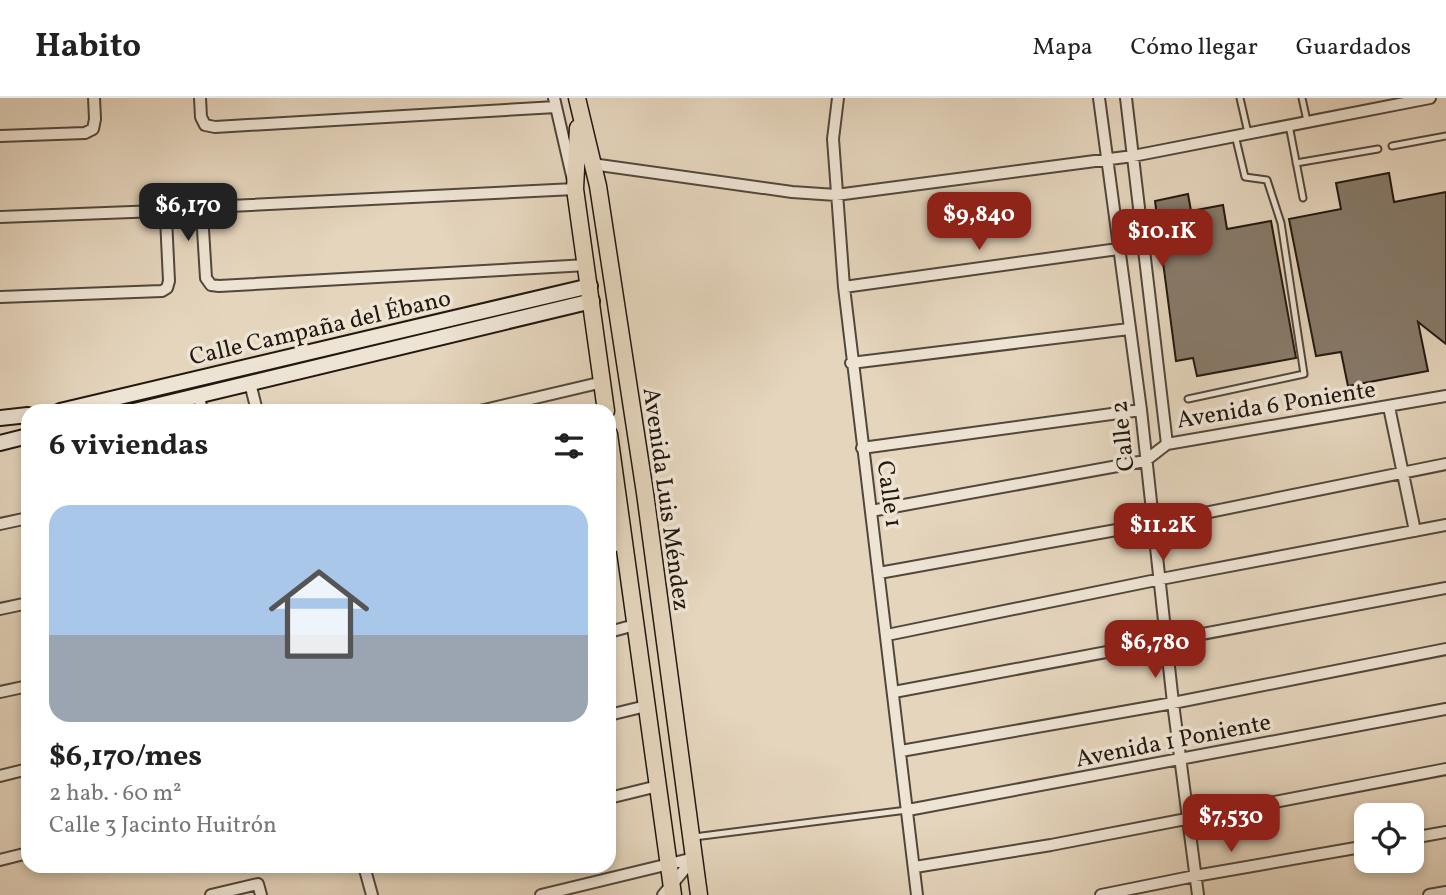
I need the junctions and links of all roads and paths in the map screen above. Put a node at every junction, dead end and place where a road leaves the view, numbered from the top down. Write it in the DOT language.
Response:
graph roads {
  1 [pos="94,98"];
  2 [pos="200,98"];
  3 [pos="838,98"];
  4 [pos="1100,98"];
  5 [pos="1126,98"];
  6 [pos="1240,98"];
  7 [pos="1302,98"];
  8 [pos="1430,98"];
  9 [pos="555,102"];
  10 [pos="578,105"];
  11 [pos="1307,121"];
  12 [pos="1289,125"];
  13 [pos="1248,133"];
  14 [pos="1235,135"];
  15 [pos="0,136"];
  16 [pos="1446,136"];
  17 [pos="1392,146"];
  18 [pos="1378,149"];
  19 [pos="1133,156"];
  20 [pos="1107,159"];
  21 [pos="1296,163"];
  22 [pos="592,164"];
  23 [pos="575,189"];
  24 [pos="836,195"];
  25 [pos="1303,198"];
  26 [pos="0,217"];
  27 [pos="1118,249"];
  28 [pos="587,265"];
  29 [pos="844,287"];
  30 [pos="591,294"];
  31 [pos="0,298"];
  32 [pos="1129,329"];
  33 [pos="851,363"];
  34 [pos="603,382"];
  35 [pos="250,383"];
  36 [pos="199,396"];
  37 [pos="1446,396"];
  38 [pos="1188,399"];
  39 [pos="92,404"];
  40 [pos="164,404"];
  41 [pos="201,404"];
  42 [pos="255,404"];
  43 [pos="510,404"];
  44 [pos="605,404"];
  45 [pos="1389,407"];
  46 [pos="1141,410"];
  47 [pos="21,416"];
  48 [pos="0,418"];
  49 [pos="21,438"];
  50 [pos="0,443"];
  51 [pos="1167,444"];
  52 [pos="862,448"];
  53 [pos="1145,461"];
  54 [pos="1446,464"];
  55 [pos="1404,473"];
  56 [pos="871,512"];
  57 [pos="21,520"];
  58 [pos="1155,523"];
  59 [pos="0,524"];
  60 [pos="1446,525"];
  61 [pos="1415,531"];
  62 [pos="616,545"];
  63 [pos="879,572"];
  64 [pos="1161,579"];
  65 [pos="1446,588"];
  66 [pos="21,604"];
  67 [pos="0,609"];
  68 [pos="635,625"];
  69 [pos="616,630"];
  70 [pos="887,635"];
  71 [pos="1166,640"];
  72 [pos="1446,649"];
  73 [pos="21,688"];
  74 [pos="0,692"];
  75 [pos="894,692"];
  76 [pos="1173,703"];
  77 [pos="646,706"];
  78 [pos="1446,709"];
  79 [pos="616,713"];
  80 [pos="901,751"];
  81 [pos="1181,760"];
  82 [pos="1446,769"];
  83 [pos="21,771"];
  84 [pos="0,776"];
  85 [pos="658,786"];
  86 [pos="616,796"];
  87 [pos="908,810"];
  88 [pos="1188,818"];
  89 [pos="1446,832"];
  90 [pos="1424,836"];
  91 [pos="691,838"];
  92 [pos="1354,848"];
  93 [pos="21,855"];
  94 [pos="694,858"];
  95 [pos="0,860"];
  96 [pos="669,864"];
  97 [pos="915,867"];
  98 [pos="366,873"];
  99 [pos="1195,876"];
  100 [pos="259,890"];
  101 [pos="669,891"];
  102 [pos="1446,892"];
  103 [pos="211,895"];
  104 [pos="372,895"];
  105 [pos="541,895"];
  106 [pos="699,895"];
  107 [pos="917,895"];
  108 [pos="1101,895"];
  109 [pos="1198,895"];
  110 [pos="1429,895"];
  1 -- 15 [label="street"];
  2 -- 9 [label="street"];
  3 -- 24 [label="street, Calle 1"];
  4 -- 20 [label="street, Calle 2"];
  5 -- 19 [label="street, Calle 2"];
  6 -- 13 [label="lane"];
  7 -- 11 [label="lane"];
  8 -- 11 [label="street"];
  9 -- 23 [label="street, Avenida Luis Méndez"];
  10 -- 22 [label="main road, Avenida Luis Méndez"];
  10 -- 23 [label="main road, Avenida Luis Méndez"];
  11 -- 12 [label="street"];
  12 -- 13 [label="street"];
  12 -- 21 [label="lane"];
  13 -- 14 [label="street"];
  14 -- 19 [label="street"];
  14 -- 38 [label="lane"];
  16 -- 17 [label="lane"];
  18 -- 21 [label="lane"];
  19 -- 20 [label="street"];
  19 -- 51 [label="street, Calle 2"];
  20 -- 24 [label="street"];
  20 -- 27 [label="street, Calle 2"];
  21 -- 25 [label="lane"];
  22 -- 24 [label="street"];
  22 -- 91 [label="main road, Avenida Luis Méndez"];
  23 -- 28 [label="main road, Avenida Luis Méndez"];
  23 -- 28 [label="street"];
  24 -- 29 [label="street, Calle 1"];
  26 -- 31 [label="street"];
  27 -- 29 [label="street"];
  27 -- 32 [label="street, Calle 2"];
  28 -- 30 [label="main road, Avenida Luis Méndez"];
  29 -- 33 [label="street, Calle 1"];
  30 -- 34 [label="main road, Avenida Luis Méndez"];
  30 -- 35 [label="street, Calle Campaña del Ébano"];
  30 -- 39 [label="street, Calle Campaña del Ébano"];
  32 -- 33 [label="street"];
  32 -- 46 [label="street, Calle 2"];
  33 -- 52 [label="street, Calle 1"];
  34 -- 43 [label="street"];
  34 -- 44 [label="main road, Avenida Luis Méndez"];
  35 -- 36 [label="street, Calle Campaña del Ébano"];
  35 -- 42 [label="street"];
  36 -- 40 [label="street, Calle Campaña del Ébano"];
  36 -- 41 [label="street"];
  37 -- 45 [label="street, Avenida 6 Poniente"];
  45 -- 51 [label="street, Avenida 6 Poniente"];
  45 -- 55 [label="street"];
  46 -- 52 [label="street"];
  46 -- 53 [label="street, Calle 2"];
  47 -- 48 [label="street"];
  49 -- 50 [label="street"];
  51 -- 53 [label="street, Avenida 6 Poniente"];
  52 -- 56 [label="street, Calle 1"];
  53 -- 56 [label="street, Avenida 6 Poniente"];
  53 -- 58 [label="street, Calle 2"];
  54 -- 55 [label="street"];
  55 -- 58 [label="street"];
  55 -- 61 [label="street"];
  56 -- 63 [label="street, Calle 1"];
  57 -- 59 [label="street"];
  58 -- 63 [label="street"];
  58 -- 64 [label="street, Calle 2"];
  60 -- 61 [label="street"];
  61 -- 64 [label="street"];
  62 -- 68 [label="main road, Avenida Luis Méndez"];
  63 -- 70 [label="street, Calle 1"];
  64 -- 70 [label="street"];
  64 -- 71 [label="street, Calle 2"];
  65 -- 71 [label="street"];
  66 -- 67 [label="street"];
  68 -- 69 [label="street"];
  68 -- 77 [label="main road, Avenida Luis Méndez"];
  70 -- 75 [label="street, Calle 1"];
  71 -- 75 [label="street"];
  71 -- 76 [label="street, Calle 2"];
  72 -- 76 [label="street"];
  73 -- 74 [label="street"];
  75 -- 80 [label="street, Calle 1"];
  76 -- 80 [label="street"];
  76 -- 81 [label="street, Calle 2"];
  77 -- 79 [label="street"];
  77 -- 85 [label="main road, Avenida Luis Méndez"];
  78 -- 81 [label="street, Avenida 1 Poniente"];
  80 -- 87 [label="street, Calle 1"];
  81 -- 87 [label="street, Avenida 1 Poniente"];
  81 -- 88 [label="street, Calle 2"];
  82 -- 88 [label="street"];
  83 -- 84 [label="street"];
  85 -- 86 [label="street"];
  85 -- 96 [label="main road, Avenida Luis Méndez"];
  87 -- 91 [label="lane"];
  87 -- 97 [label="street, Calle 1"];
  88 -- 97 [label="street"];
  88 -- 99 [label="street, Calle 2"];
  89 -- 90 [label="street"];
  91 -- 94 [label="main road, Avenida Luis Méndez"];
  92 -- 99 [label="street"];
  93 -- 95 [label="street"];
  94 -- 96 [label="street"];
  94 -- 101 [label="street"];
  94 -- 106 [label="main road, Avenida Luis Méndez"];
  96 -- 101 [label="main road, Avenida Luis Méndez"];
  96 -- 105 [label="street"];
  97 -- 107 [label="street, Calle 1"];
  98 -- 104 [label="street"];
  99 -- 108 [label="street"];
  99 -- 109 [label="street, Calle 2"];
  100 -- 103 [label="street"];
  102 -- 110 [label="street"];
}
